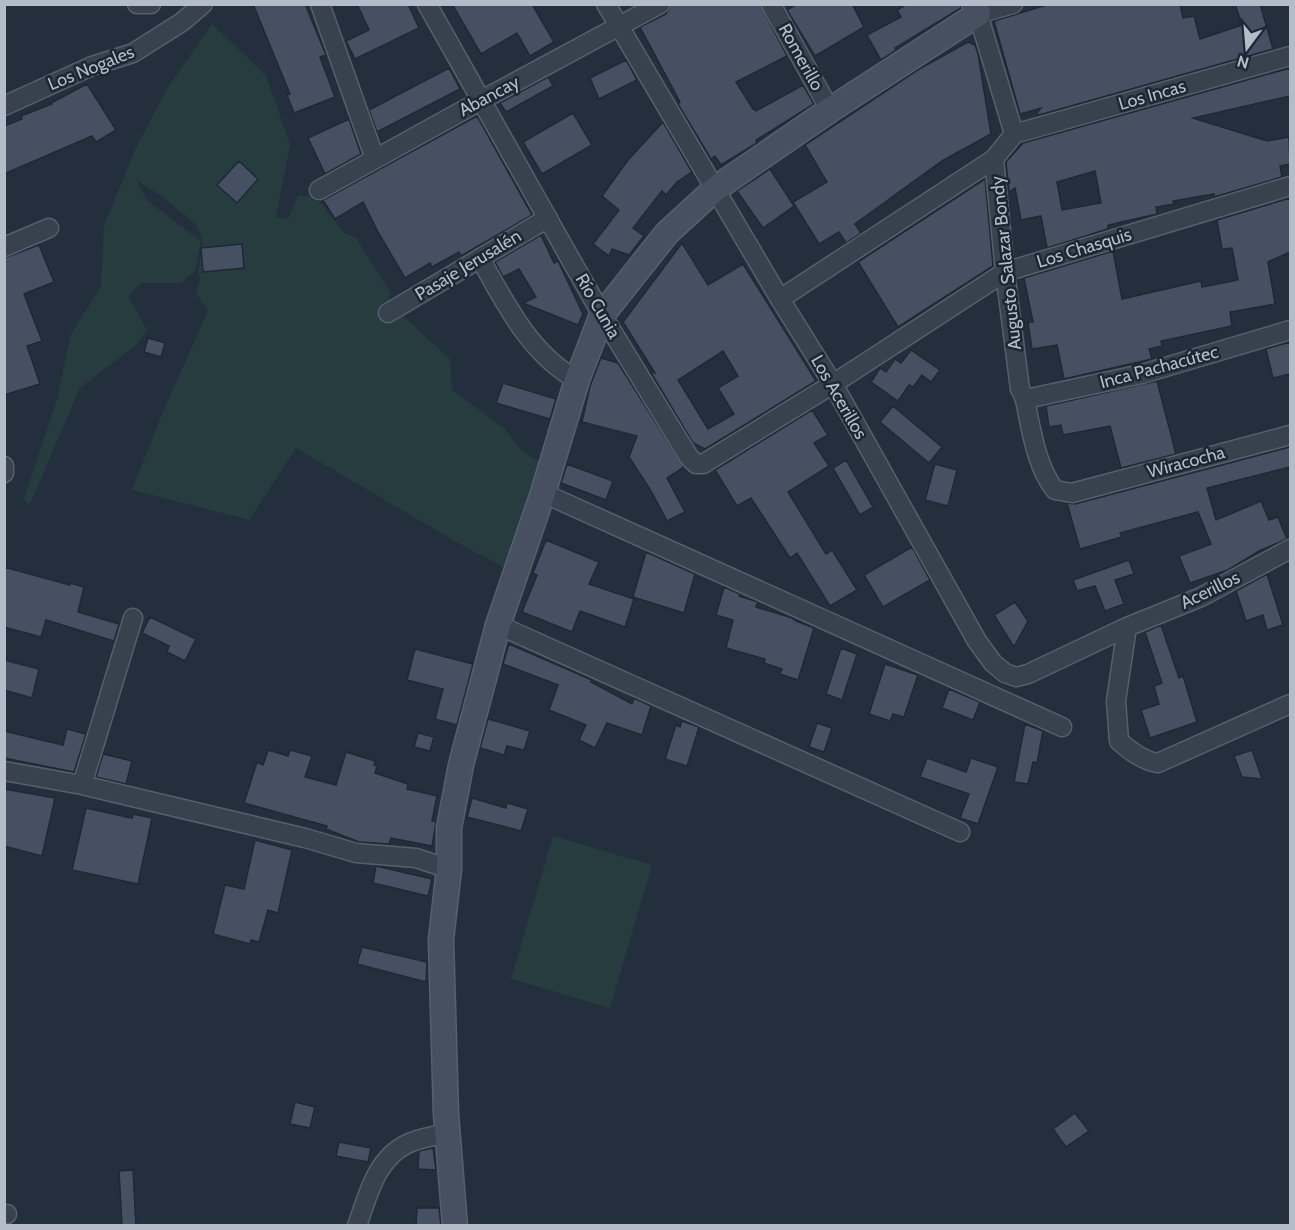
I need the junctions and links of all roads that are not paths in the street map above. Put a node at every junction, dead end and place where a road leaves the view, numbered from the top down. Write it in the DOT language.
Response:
graph roads {
  1 [pos="137,4"];
  2 [pos="152,4"];
  3 [pos="203,4"];
  4 [pos="320,4"];
  5 [pos="427,4"];
  6 [pos="606,4"];
  7 [pos="660,4"];
  8 [pos="771,4"];
  9 [pos="1013,4"];
  10 [pos="976,9"];
  11 [pos="618,26"];
  12 [pos="1290,56"];
  13 [pos="482,100"];
  14 [pos="4,105"];
  15 [pos="830,110"];
  16 [pos="1014,134"];
  17 [pos="375,159"];
  18 [pos="994,159"];
  19 [pos="1290,186"];
  20 [pos="715,189"];
  21 [pos="319,190"];
  22 [pos="548,218"];
  23 [pos="49,228"];
  24 [pos="4,246"];
  25 [pos="480,258"];
  26 [pos="1005,272"];
  27 [pos="780,300"];
  28 [pos="388,312"];
  29 [pos="602,315"];
  30 [pos="1290,330"];
  31 [pos="577,380"];
  32 [pos="833,384"];
  33 [pos="1026,399"];
  34 [pos="1290,435"];
  35 [pos="4,466"];
  36 [pos="4,473"];
  37 [pos="1081,490"];
  38 [pos="543,493"];
  39 [pos="1290,549"];
  40 [pos="133,618"];
  41 [pos="498,625"];
  42 [pos="1127,627"];
  43 [pos="1290,704"];
  44 [pos="1062,727"];
  45 [pos="4,771"];
  46 [pos="82,785"];
  47 [pos="960,832"];
  48 [pos="449,869"];
  49 [pos="448,1133"];
  50 [pos="357,1226"];
  51 [pos="455,1226"];
  1 -- 2 [label="street"];
  3 -- 14 [label="street, Los Nogales"];
  4 -- 17 [label="street"];
  5 -- 13 [label="street, Río Cunia"];
  6 -- 11 [label="street, Los Acerillos"];
  7 -- 11 [label="street, Abancay"];
  8 -- 15 [label="street, Romerillo"];
  9 -- 10 [label="street"];
  10 -- 15 [label="street"];
  10 -- 16 [label="street"];
  11 -- 13 [label="street, Abancay"];
  11 -- 20 [label="street, Los Acerillos"];
  12 -- 16 [label="street, Los Incas"];
  13 -- 17 [label="street, Abancay"];
  13 -- 22 [label="street, Río Cunia"];
  15 -- 20 [label="street"];
  16 -- 18 [label="street, Augusto Salazar Bondy"];
  17 -- 21 [label="street, Abancay"];
  18 -- 26 [label="street, Augusto Salazar Bondy"];
  18 -- 27 [label="street"];
  19 -- 26 [label="street, Los Chasquis"];
  20 -- 27 [label="street, Los Acerillos"];
  20 -- 29 [label="street"];
  22 -- 25 [label="street, Pasaje Jerusalén"];
  22 -- 29 [label="street, Río Cunia"];
  23 -- 24 [label="street"];
  25 -- 28 [label="street, Pasaje Jerusalén"];
  25 -- 31 [label="street"];
  26 -- 32 [label="street, Los Chasquis"];
  26 -- 33 [label="street, Augusto Salazar Bondy"];
  27 -- 32 [label="street, Los Acerillos"];
  29 -- 31 [label="street"];
  29 -- 32 [label="street, Río Cunia"];
  30 -- 33 [label="street, Inca Pachacútec"];
  31 -- 38 [label="street"];
  32 -- 42 [label="street, Los Acerillos"];
  33 -- 37 [label="street, Augusto Salazar Bondy"];
  34 -- 37 [label="street, Wiracocha"];
  35 -- 36 [label="street"];
  38 -- 41 [label="street"];
  38 -- 44 [label="street"];
  39 -- 42 [label="street, Acerillos"];
  40 -- 46 [label="street"];
  41 -- 47 [label="street"];
  41 -- 48 [label="street"];
  42 -- 43 [label="street"];
  45 -- 46 [label="street"];
  46 -- 48 [label="street"];
  48 -- 49 [label="street"];
  49 -- 50 [label="street"];
  49 -- 51 [label="street"];
}
